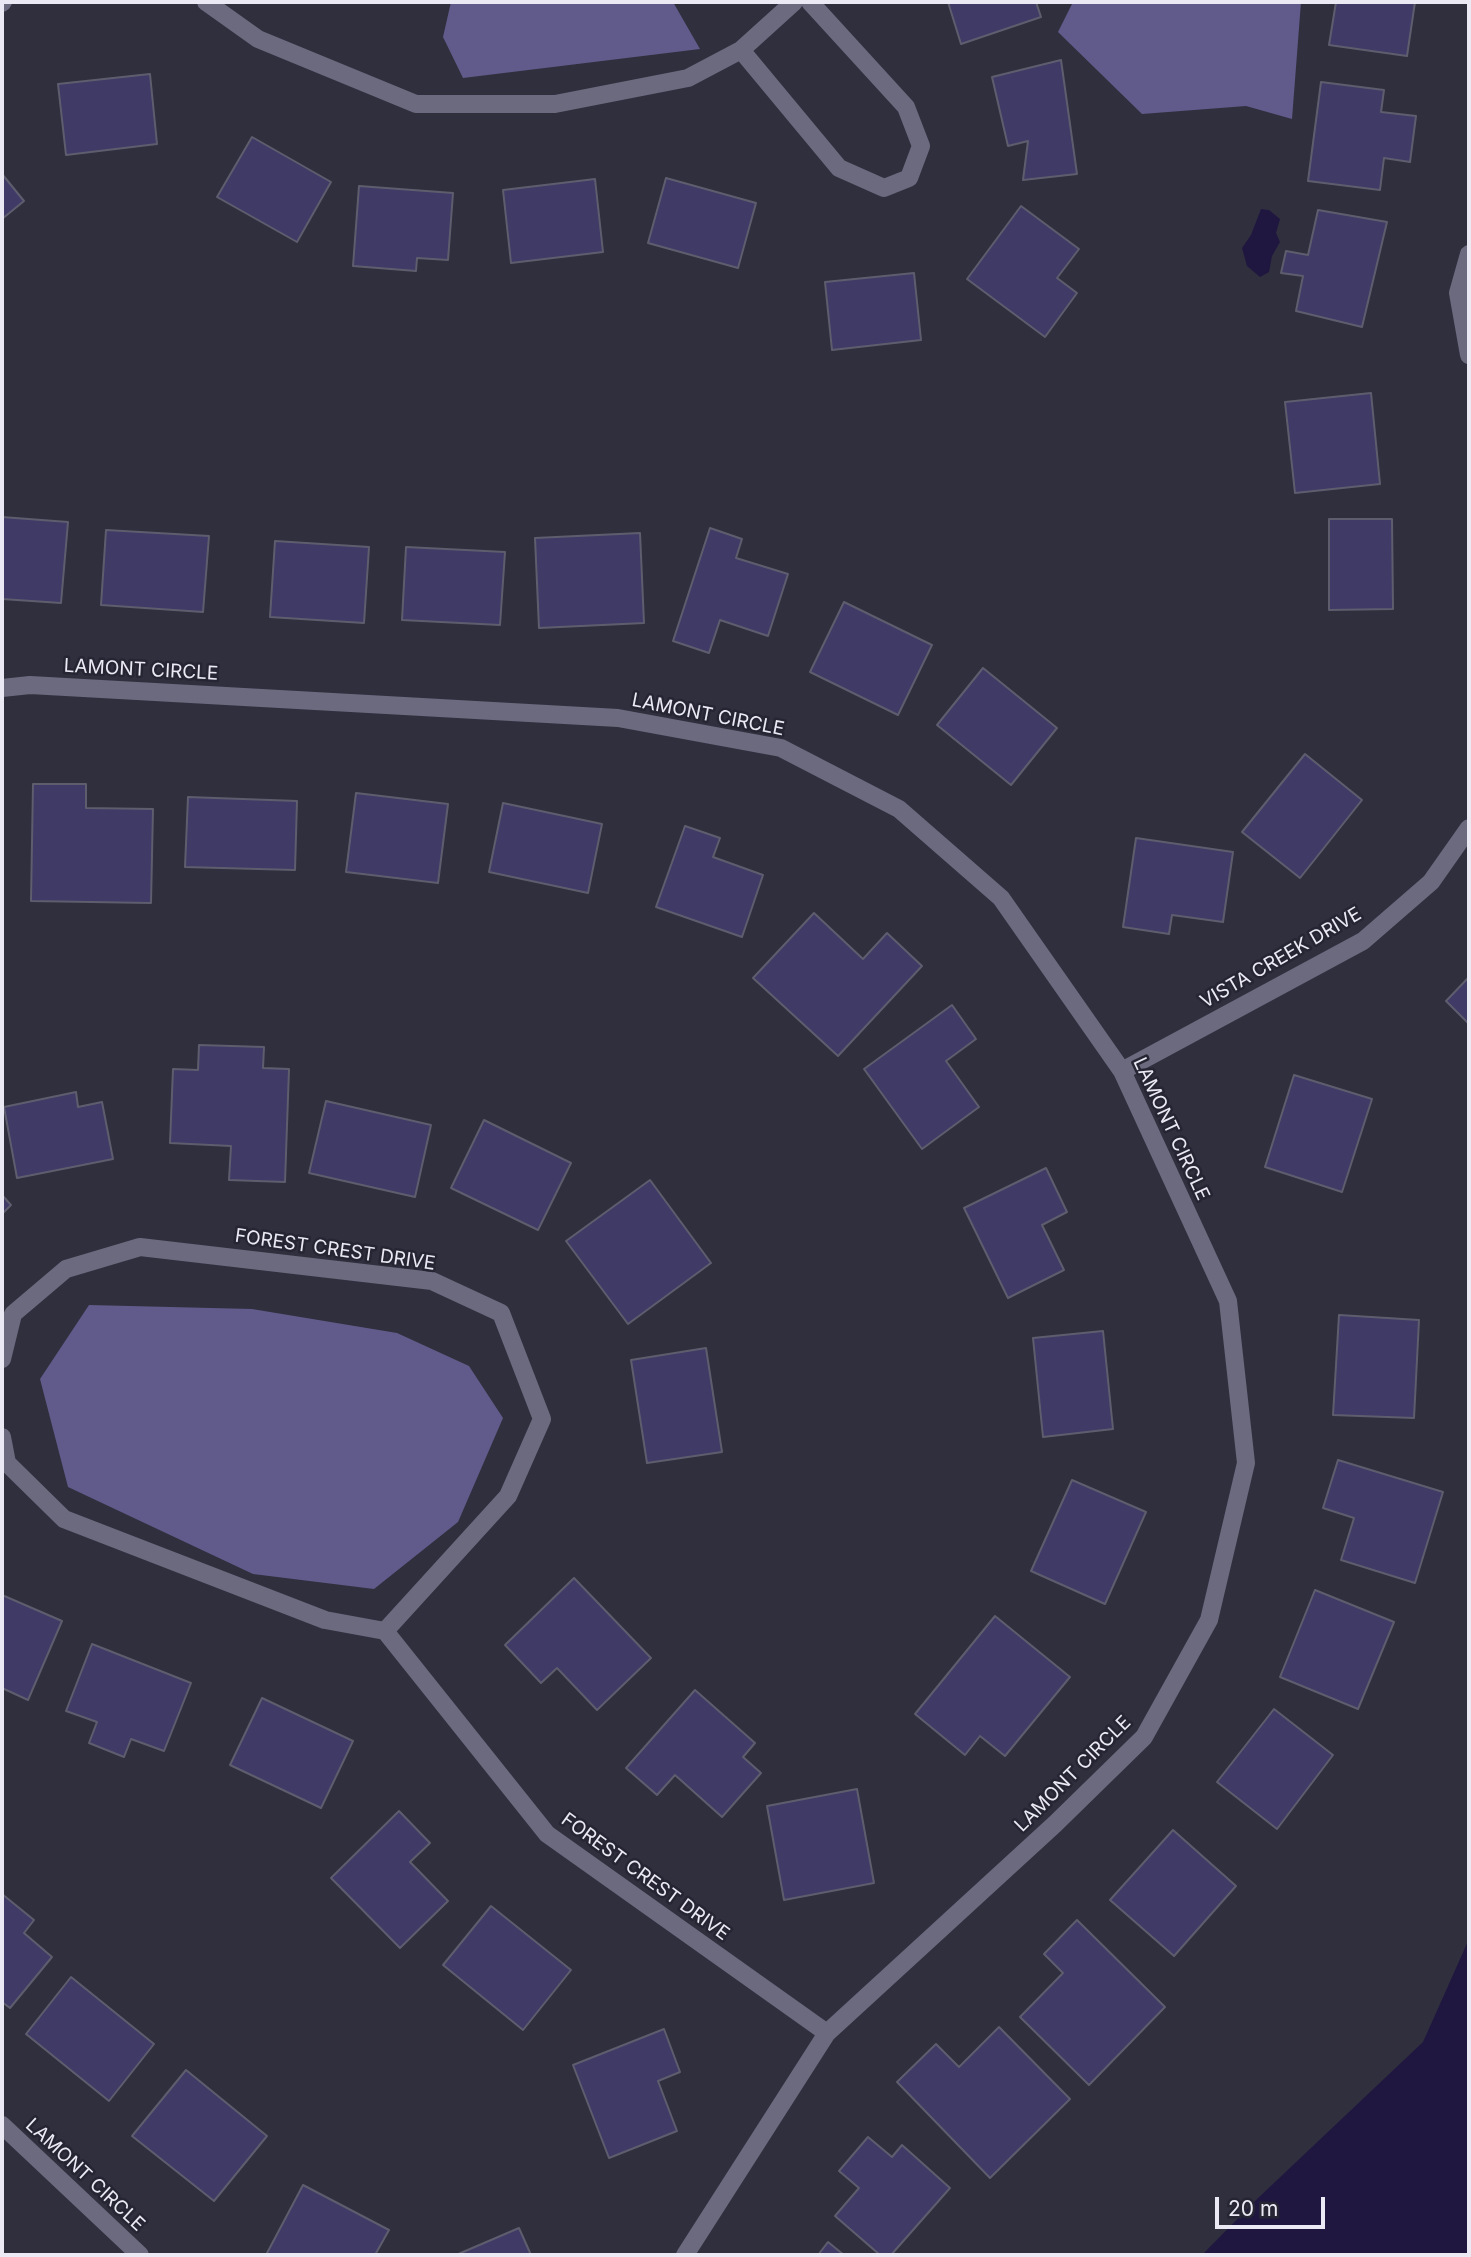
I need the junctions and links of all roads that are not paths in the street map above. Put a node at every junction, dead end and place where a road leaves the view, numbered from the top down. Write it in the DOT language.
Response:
graph roads {
  1 [pos="206,2"];
  2 [pos="794,2"];
  3 [pos="810,2"];
  4 [pos="741,50"];
  5 [pos="1469,254"];
  6 [pos="1469,355"];
  7 [pos="2,688"];
  8 [pos="1469,828"];
  9 [pos="1122,1071"];
  10 [pos="2,1359"];
  11 [pos="2,1437"];
  12 [pos="385,1631"];
  13 [pos="827,2033"];
  14 [pos="2,2125"];
  15 [pos="139,2255"];
  16 [pos="685,2255"];
  1 -- 4 [label="street"];
  2 -- 4 [label="street"];
  3 -- 4 [label="street"];
  5 -- 6 [label="street"];
  7 -- 9 [label="street, LAMONT CIRCLE"];
  8 -- 9 [label="street, VISTA CREEK DRIVE"];
  9 -- 13 [label="street, LAMONT CIRCLE"];
  10 -- 12 [label="street, FOREST CREST DRIVE"];
  11 -- 12 [label="street"];
  12 -- 13 [label="street, FOREST CREST DRIVE"];
  13 -- 16 [label="street, LAMONT CIRCLE"];
  14 -- 15 [label="street, LAMONT CIRCLE"];
}
